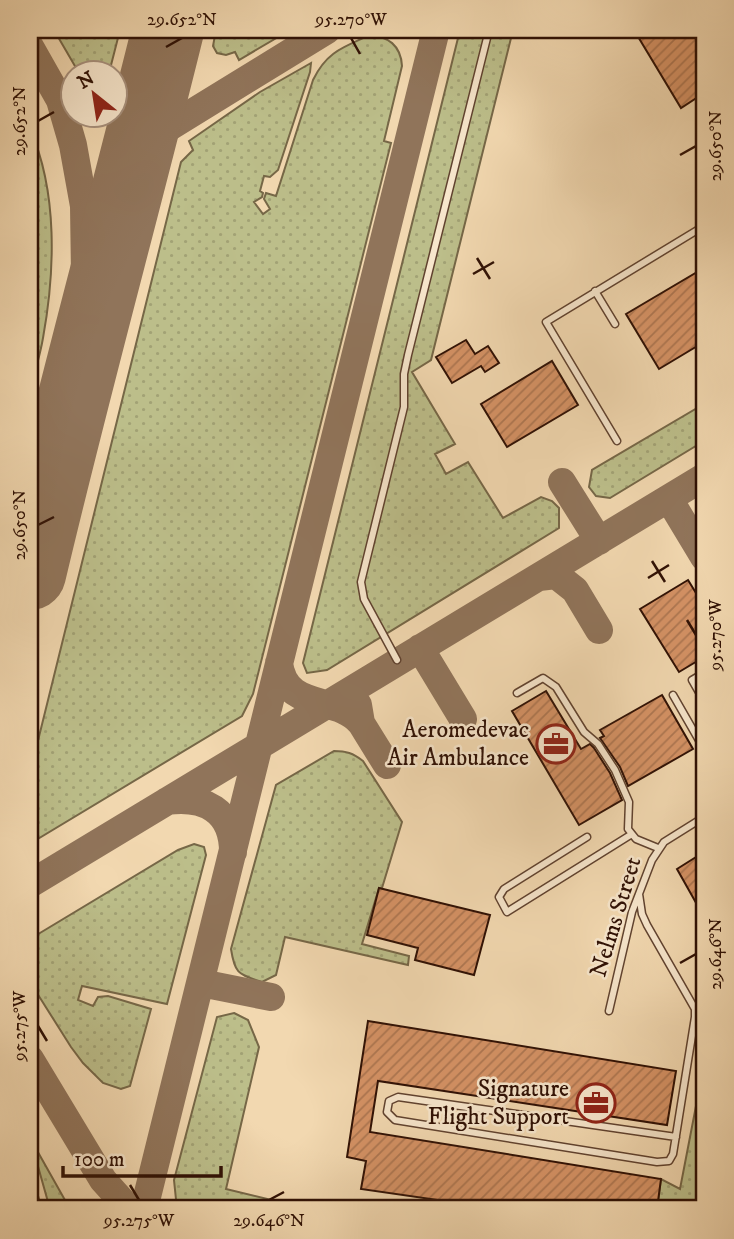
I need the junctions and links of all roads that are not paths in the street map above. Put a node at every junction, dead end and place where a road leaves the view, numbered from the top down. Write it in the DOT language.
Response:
graph roads {
  1 [pos="489,30"];
  2 [pos="704,226"];
  3 [pos="595,291"];
  4 [pos="615,324"];
  5 [pos="617,441"];
  6 [pos="397,660"];
  7 [pos="704,673"];
  8 [pos="517,693"];
  9 [pos="673,695"];
  10 [pos="704,701"];
  11 [pos="704,749"];
  12 [pos="704,817"];
  13 [pos="632,834"];
  14 [pos="587,838"];
  15 [pos="658,848"];
  16 [pos="639,894"];
  17 [pos="609,1011"];
  18 [pos="676,1138"];
  1 -- 6 [label="lane"];
  2 -- 3 [label="lane"];
  3 -- 4 [label="lane"];
  3 -- 5 [label="lane"];
  7 -- 10 [label="lane"];
  8 -- 13 [label="lane"];
  9 -- 11 [label="lane"];
  12 -- 15 [label="lane, Nelms Street"];
  13 -- 14 [label="lane"];
  13 -- 15 [label="lane"];
  15 -- 16 [label="lane, Nelms Street"];
  16 -- 17 [label="lane, Nelms Street"];
  16 -- 18 [label="lane"];
  18 -- 18 [label="lane"];
}
